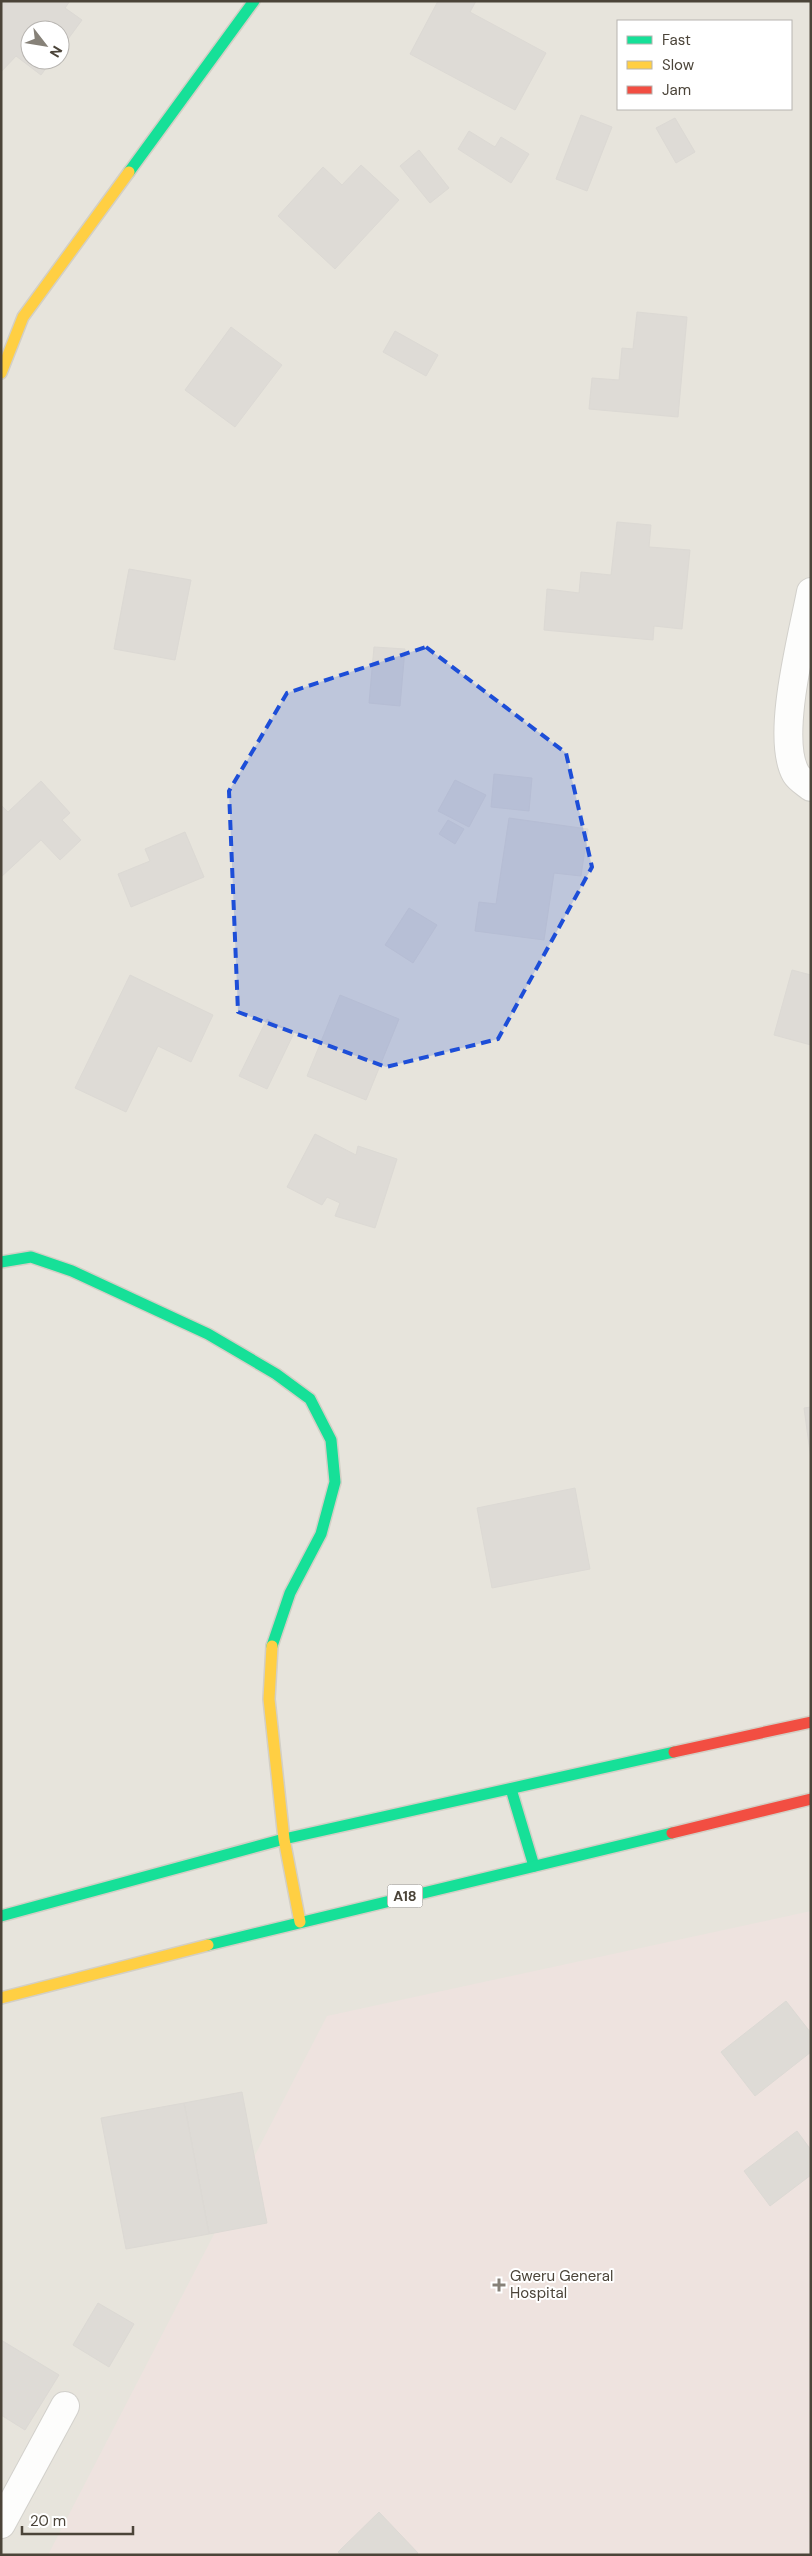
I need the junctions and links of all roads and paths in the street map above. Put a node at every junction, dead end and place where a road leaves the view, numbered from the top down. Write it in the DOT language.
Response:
graph roads {
  1 [pos="254,1"];
  2 [pos="12,323"];
  3 [pos="1,373"];
  4 [pos="811,592"];
  5 [pos="811,787"];
  6 [pos="1,1262"];
  7 [pos="811,1722"];
  8 [pos="511,1789"];
  9 [pos="811,1800"];
  10 [pos="284,1839"];
  11 [pos="534,1866"];
  12 [pos="1,1916"];
  13 [pos="300,1922"];
  14 [pos="1,1998"];
  15 [pos="65,2406"];
  16 [pos="1,2524"];
  1 -- 2 [label="main road"];
  2 -- 3 [label="main road"];
  4 -- 5 [label="street"];
  6 -- 10 [label="main road"];
  7 -- 8 [label="main road"];
  8 -- 10 [label="main road"];
  8 -- 11 [label="main road"];
  9 -- 11 [label="main road, A18"];
  10 -- 12 [label="main road"];
  10 -- 13 [label="main road"];
  11 -- 13 [label="main road, A18"];
  13 -- 14 [label="main road, A18"];
  15 -- 16 [label="street"];
}
